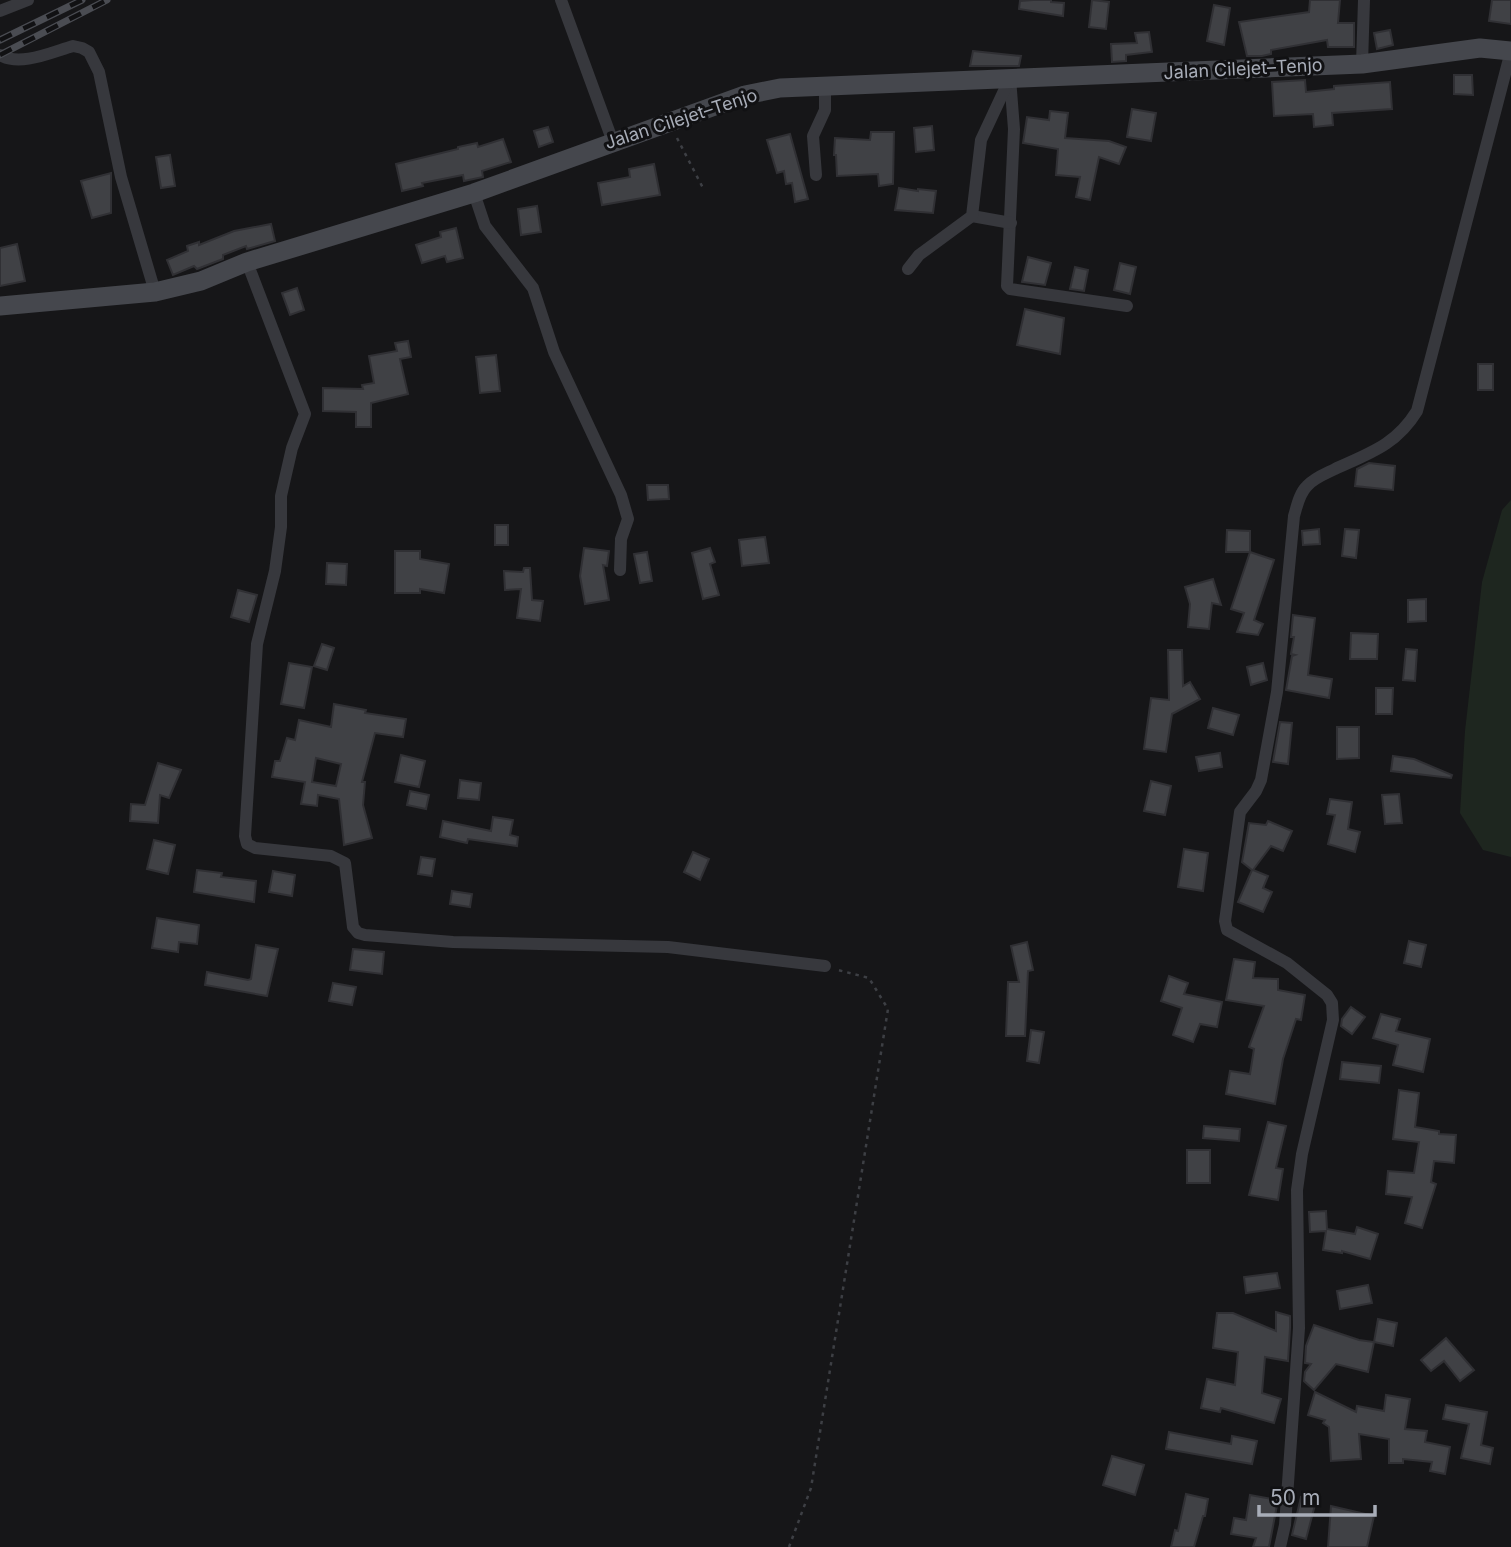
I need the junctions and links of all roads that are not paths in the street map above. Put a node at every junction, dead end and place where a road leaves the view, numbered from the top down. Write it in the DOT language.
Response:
graph roads {
  1 [pos="28,0"];
  2 [pos="561,0"];
  3 [pos="1364,0"];
  4 [pos="0,11"];
  5 [pos="1511,51"];
  6 [pos="0,55"];
  7 [pos="1362,64"];
  8 [pos="1010,78"];
  9 [pos="825,86"];
  10 [pos="612,142"];
  11 [pos="816,175"];
  12 [pos="474,193"];
  13 [pos="972,216"];
  14 [pos="1011,223"];
  15 [pos="247,262"];
  16 [pos="908,269"];
  17 [pos="155,292"];
  18 [pos="0,306"];
  19 [pos="1127,306"];
  20 [pos="620,570"];
  21 [pos="825,966"];
  22 [pos="1280,1547"];
  1 -- 4 [label="street"];
  2 -- 10 [label="street"];
  3 -- 7 [label="street"];
  5 -- 7 [label="main road, Jalan Cilejet–Tenjo"];
  5 -- 22 [label="street"];
  6 -- 17 [label="street"];
  7 -- 8 [label="main road, Jalan Cilejet–Tenjo"];
  8 -- 9 [label="main road, Jalan Cilejet–Tenjo"];
  8 -- 13 [label="street"];
  8 -- 14 [label="street"];
  9 -- 10 [label="main road, Jalan Cilejet–Tenjo"];
  9 -- 11 [label="street"];
  10 -- 12 [label="main road, Jalan Cilejet–Tenjo"];
  12 -- 15 [label="main road, Jalan Cilejet–Tenjo"];
  12 -- 20 [label="street"];
  13 -- 14 [label="street"];
  13 -- 16 [label="street"];
  14 -- 19 [label="street"];
  15 -- 17 [label="main road, Jalan Cilejet–Tenjo"];
  15 -- 21 [label="street"];
  17 -- 18 [label="main road, Jalan Cilejet–Tenjo"];
}
